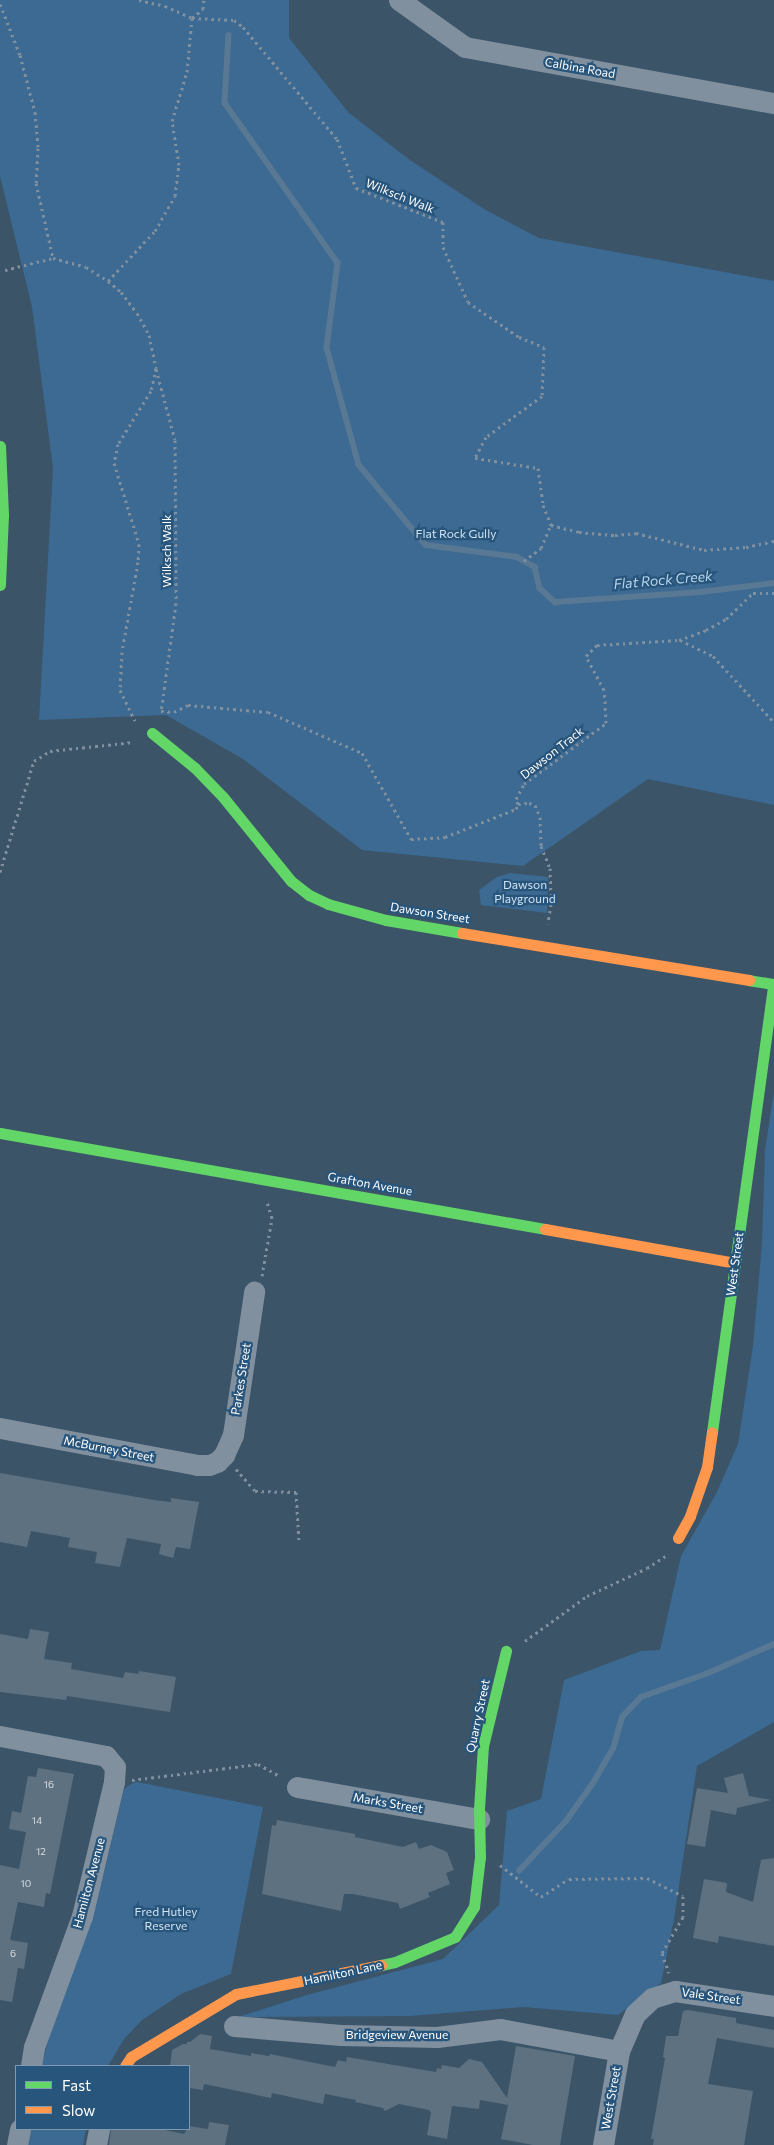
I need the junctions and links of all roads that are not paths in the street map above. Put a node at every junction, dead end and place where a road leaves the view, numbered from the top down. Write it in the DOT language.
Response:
graph roads {
  1 [pos="399,0"];
  2 [pos="774,103"];
  3 [pos="0,446"];
  4 [pos="0,586"];
  5 [pos="152,733"];
  6 [pos="773,984"];
  7 [pos="0,1133"];
  8 [pos="735,1263"];
  9 [pos="254,1292"];
  10 [pos="0,1428"];
  11 [pos="221,1459"];
  12 [pos="678,1538"];
  13 [pos="506,1650"];
  14 [pos="0,1736"];
  15 [pos="297,1787"];
  16 [pos="479,1819"];
  17 [pos="774,2006"];
  18 [pos="234,2026"];
  19 [pos="619,2051"];
  20 [pos="31,2065"];
  21 [pos="126,2065"];
  22 [pos="20,2130"];
  23 [pos="99,2130"];
  24 [pos="17,2145"];
  25 [pos="96,2145"];
  26 [pos="603,2145"];
  1 -- 2 [label="street, Calbina Road"];
  3 -- 4 [label="street"];
  5 -- 6 [label="street, Dawson Street"];
  6 -- 8 [label="street, West Street"];
  7 -- 8 [label="street, Grafton Avenue"];
  8 -- 12 [label="street, West Street"];
  9 -- 11 [label="street, Parkes Street"];
  10 -- 11 [label="street, McBurney Street"];
  13 -- 16 [label="street, Quarry Street"];
  14 -- 20 [label="street, Hamilton Avenue"];
  15 -- 16 [label="street, Marks Street"];
  16 -- 21 [label="street, Hamilton Lane"];
  17 -- 19 [label="street, Vale Street"];
  18 -- 19 [label="street, Bridgeview Avenue"];
  19 -- 26 [label="street, West Street"];
  22 -- 24 [label="street"];
  23 -- 25 [label="street"];
}
